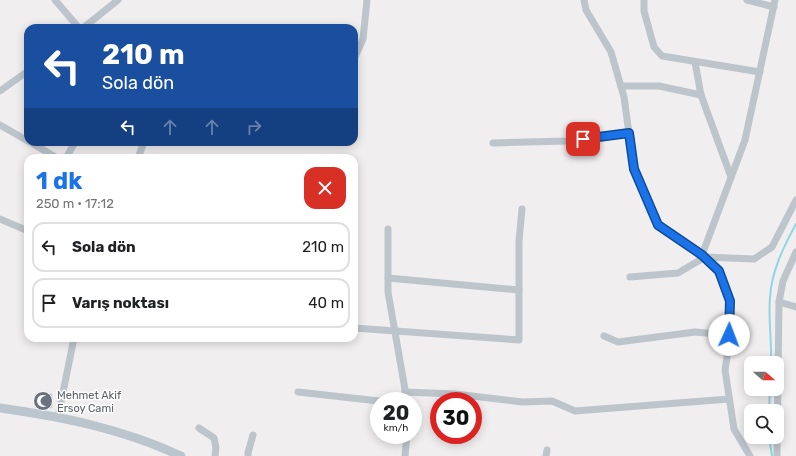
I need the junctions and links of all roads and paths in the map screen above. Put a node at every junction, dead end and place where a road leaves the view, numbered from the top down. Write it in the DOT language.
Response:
graph roads {
  1 [pos="55,0"];
  2 [pos="118,0"];
  3 [pos="367,0"];
  4 [pos="584,0"];
  5 [pos="644,0"];
  6 [pos="747,0"];
  7 [pos="774,4"];
  8 [pos="76,24"];
  9 [pos="88,24"];
  10 [pos="358,50"];
  11 [pos="695,62"];
  12 [pos="760,72"];
  13 [pos="24,73"];
  14 [pos="621,86"];
  15 [pos="0,91"];
  16 [pos="701,95"];
  17 [pos="0,125"];
  18 [pos="629,133"];
  19 [pos="24,139"];
  20 [pos="493,143"];
  21 [pos="36,146"];
  22 [pos="50,154"];
  23 [pos="731,177"];
  24 [pos="796,200"];
  25 [pos="522,209"];
  26 [pos="0,219"];
  27 [pos="24,229"];
  28 [pos="388,229"];
  29 [pos="796,252"];
  30 [pos="704,256"];
  31 [pos="630,277"];
  32 [pos="388,278"];
  33 [pos="519,290"];
  34 [pos="779,302"];
  35 [pos="796,307"];
  36 [pos="358,328"];
  37 [pos="395,331"];
  38 [pos="729,335"];
  39 [pos="604,336"];
  40 [pos="73,342"];
  41 [pos="298,392"];
  42 [pos="405,392"];
  43 [pos="422,393"];
  44 [pos="729,399"];
  45 [pos="370,400"];
  46 [pos="0,408"];
  47 [pos="58,417"];
  48 [pos="199,428"];
  49 [pos="253,435"];
  50 [pos="407,444"];
  51 [pos="165,452"];
  52 [pos="181,456"];
  53 [pos="215,456"];
  54 [pos="248,456"];
  55 [pos="405,456"];
  56 [pos="750,456"];
  57 [pos="777,456"];
  1 -- 8 [label="street"];
  2 -- 9 [label="street"];
  3 -- 10 [label="street"];
  4 -- 14 [label="street"];
  5 -- 11 [label="street"];
  6 -- 7 [label="street"];
  7 -- 12 [label="street"];
  11 -- 12 [label="street"];
  11 -- 16 [label="street"];
  12 -- 23 [label="street"];
  13 -- 15 [label="street"];
  14 -- 16 [label="street"];
  14 -- 18 [label="street"];
  16 -- 23 [label="street"];
  17 -- 19 [label="street"];
  18 -- 20 [label="street"];
  18 -- 30 [label="street"];
  21 -- 22 [label="street"];
  23 -- 30 [label="street"];
  24 -- 30 [label="street"];
  25 -- 33 [label="street"];
  26 -- 27 [label="street"];
  28 -- 32 [label="street"];
  29 -- 34 [label="street"];
  30 -- 31 [label="street"];
  30 -- 38 [label="street"];
  32 -- 33 [label="street"];
  32 -- 37 [label="street"];
  33 -- 37 [label="street"];
  34 -- 35 [label="street"];
  34 -- 57 [label="street"];
  36 -- 37 [label="street"];
  37 -- 42 [label="street"];
  38 -- 39 [label="street"];
  38 -- 44 [label="street"];
  40 -- 47 [label="street"];
  41 -- 45 [label="street"];
  43 -- 44 [label="street"];
  44 -- 56 [label="street"];
  46 -- 47 [label="street"];
  47 -- 51 [label="street"];
  48 -- 53 [label="street"];
  49 -- 54 [label="street"];
  50 -- 55 [label="street"];
  51 -- 52 [label="street"];
}
